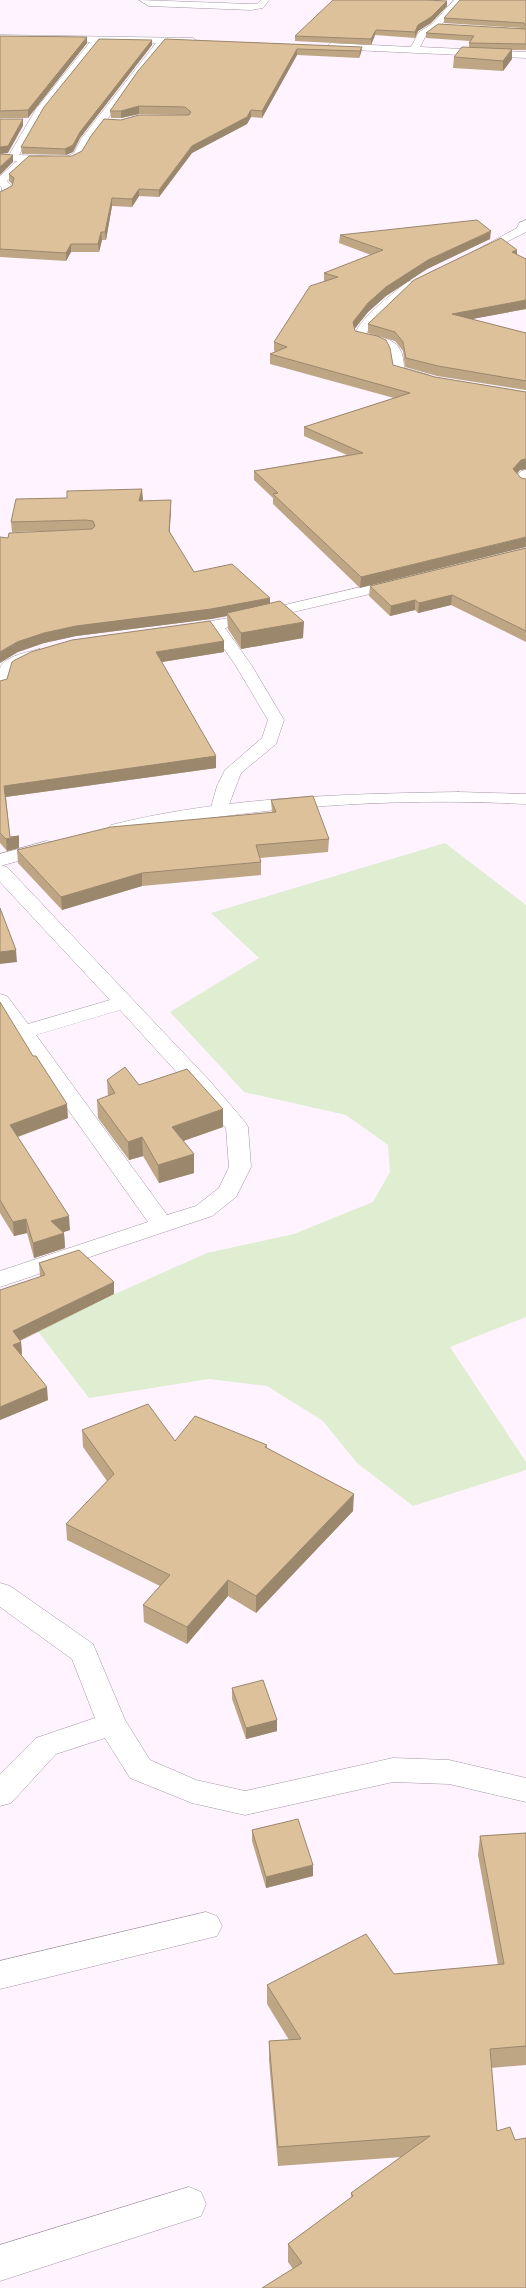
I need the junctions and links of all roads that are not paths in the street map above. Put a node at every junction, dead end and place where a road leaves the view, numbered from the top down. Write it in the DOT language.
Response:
graph roads {
  1 [pos="143,0"];
  2 [pos="265,0"];
  3 [pos="442,2"];
  4 [pos="457,2"];
  5 [pos="0,38"];
  6 [pos="97,39"];
  7 [pos="162,41"];
  8 [pos="204,42"];
  9 [pos="321,46"];
  10 [pos="416,47"];
  11 [pos="475,48"];
  12 [pos="526,55"];
  13 [pos="20,122"];
  14 [pos="33,122"];
  15 [pos="101,122"];
  16 [pos="113,124"];
  17 [pos="0,157"];
  18 [pos="12,158"];
  19 [pos="26,159"];
  20 [pos="0,196"];
  21 [pos="526,223"];
  22 [pos="465,260"];
  23 [pos="423,277"];
  24 [pos="434,381"];
  25 [pos="526,474"];
  26 [pos="526,484"];
  27 [pos="416,579"];
  28 [pos="215,625"];
  29 [pos="171,631"];
  30 [pos="54,648"];
  31 [pos="3,668"];
  32 [pos="0,685"];
  33 [pos="526,799"];
  34 [pos="219,812"];
  35 [pos="97,834"];
  36 [pos="62,842"];
  37 [pos="0,860"];
  38 [pos="0,871"];
  39 [pos="0,1000"];
  40 [pos="123,1003"];
  41 [pos="23,1032"];
  42 [pos="162,1225"];
  43 [pos="1,1277"];
  44 [pos="0,1593"];
  45 [pos="112,1724"];
  46 [pos="526,1790"];
  47 [pos="0,1794"];
  48 [pos="206,1926"];
  49 [pos="0,1975"];
  50 [pos="189,2204"];
  51 [pos="0,2263"];
  1 -- 2 [label="street"];
  3 -- 4 [label="street"];
  4 -- 10 [label="street"];
  5 -- 6 [label="street"];
  6 -- 7 [label="street"];
  6 -- 14 [label="street"];
  7 -- 8 [label="street"];
  7 -- 15 [label="street"];
  9 -- 10 [label="street"];
  10 -- 11 [label="street"];
  10 -- 12 [label="street"];
  13 -- 14 [label="street"];
  14 -- 18 [label="street"];
  15 -- 16 [label="street"];
  15 -- 19 [label="street"];
  17 -- 18 [label="street"];
  18 -- 19 [label="street"];
  19 -- 20 [label="street"];
  21 -- 22 [label="street"];
  23 -- 24 [label="street"];
  25 -- 26 [label="street"];
  27 -- 28 [label="street"];
  28 -- 29 [label="street"];
  28 -- 34 [label="street"];
  30 -- 31 [label="street"];
  31 -- 32 [label="street"];
  33 -- 34 [label="street"];
  34 -- 35 [label="street"];
  36 -- 37 [label="street"];
  38 -- 40 [label="street"];
  39 -- 41 [label="street"];
  40 -- 41 [label="street"];
  40 -- 42 [label="street"];
  41 -- 42 [label="street"];
  42 -- 43 [label="street"];
  44 -- 45 [label="street"];
  45 -- 46 [label="street"];
  45 -- 47 [label="street"];
  48 -- 49 [label="street"];
  50 -- 51 [label="street"];
}
